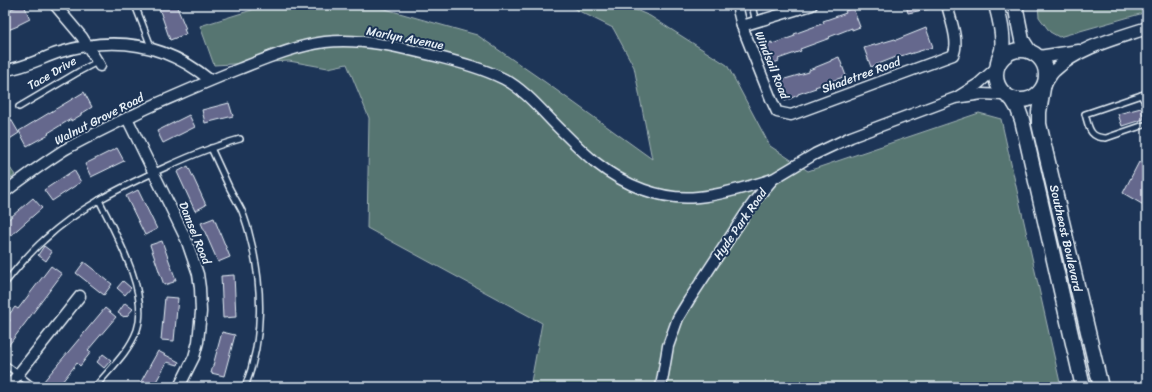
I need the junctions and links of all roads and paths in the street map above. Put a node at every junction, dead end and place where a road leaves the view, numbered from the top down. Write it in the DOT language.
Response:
graph roads {
  1 [pos="55,5"];
  2 [pos="135,5"];
  3 [pos="737,5"];
  4 [pos="752,5"];
  5 [pos="812,5"];
  6 [pos="947,5"];
  7 [pos="996,5"];
  8 [pos="1015,5"];
  9 [pos="756,23"];
  10 [pos="742,26"];
  11 [pos="1146,32"];
  12 [pos="88,46"];
  13 [pos="152,49"];
  14 [pos="1084,50"];
  15 [pos="1034,54"];
  16 [pos="99,64"];
  17 [pos="997,66"];
  18 [pos="5,70"];
  19 [pos="210,80"];
  20 [pos="1044,85"];
  21 [pos="1147,93"];
  22 [pos="1141,95"];
  23 [pos="1008,97"];
  24 [pos="955,98"];
  25 [pos="1147,106"];
  26 [pos="19,107"];
  27 [pos="777,112"];
  28 [pos="127,118"];
  29 [pos="1147,124"];
  30 [pos="240,139"];
  31 [pos="211,148"];
  32 [pos="153,172"];
  33 [pos="773,179"];
  34 [pos="5,192"];
  35 [pos="99,200"];
  36 [pos="5,283"];
  37 [pos="80,296"];
  38 [pos="5,364"];
  39 [pos="18,375"];
  40 [pos="8,387"];
  41 [pos="34,387"];
  42 [pos="95,387"];
  43 [pos="179,387"];
  44 [pos="245,387"];
  45 [pos="661,387"];
  46 [pos="1083,387"];
  47 [pos="1101,387"];
  1 -- 12 [label="street, Tace Drive"];
  2 -- 13 [label="lane"];
  3 -- 10 [label="street, Windsail Road"];
  4 -- 9 [label="lane"];
  5 -- 9 [label="street"];
  6 -- 27 [label="street, Shadetree Road"];
  7 -- 17 [label="main road"];
  8 -- 15 [label="main road"];
  9 -- 10 [label="street"];
  10 -- 27 [label="street, Windsail Road"];
  11 -- 14 [label="street"];
  12 -- 13 [label="street"];
  12 -- 16 [label="street, Tace Drive"];
  12 -- 18 [label="street"];
  13 -- 19 [label="street"];
  14 -- 15 [label="street"];
  14 -- 20 [label="street"];
  15 -- 17 [label="main road"];
  15 -- 20 [label="main road"];
  16 -- 26 [label="lane, Tace Drive"];
  17 -- 23 [label="main road"];
  17 -- 24 [label="street, Hyde Park Road"];
  19 -- 28 [label="street, Walnut Grove Road"];
  19 -- 33 [label="street, Marlyn Avenue"];
  20 -- 23 [label="main road"];
  20 -- 47 [label="main road, Southeast Boulevard"];
  21 -- 22 [label="lane"];
  22 -- 25 [label="lane"];
  22 -- 29 [label="lane"];
  23 -- 24 [label="street, Hyde Park Road"];
  23 -- 46 [label="main road, Southeast Boulevard"];
  24 -- 33 [label="street, Hyde Park Road"];
  28 -- 32 [label="street, Damsel Road"];
  28 -- 34 [label="street, Walnut Grove Road"];
  30 -- 31 [label="lane"];
  31 -- 32 [label="lane"];
  31 -- 44 [label="lane"];
  32 -- 35 [label="lane"];
  32 -- 43 [label="street, Damsel Road"];
  33 -- 45 [label="street, Hyde Park Road"];
  35 -- 36 [label="lane"];
  35 -- 42 [label="lane"];
  37 -- 39 [label="street"];
  38 -- 39 [label="lane"];
  39 -- 40 [label="street"];
  39 -- 41 [label="lane"];
}
